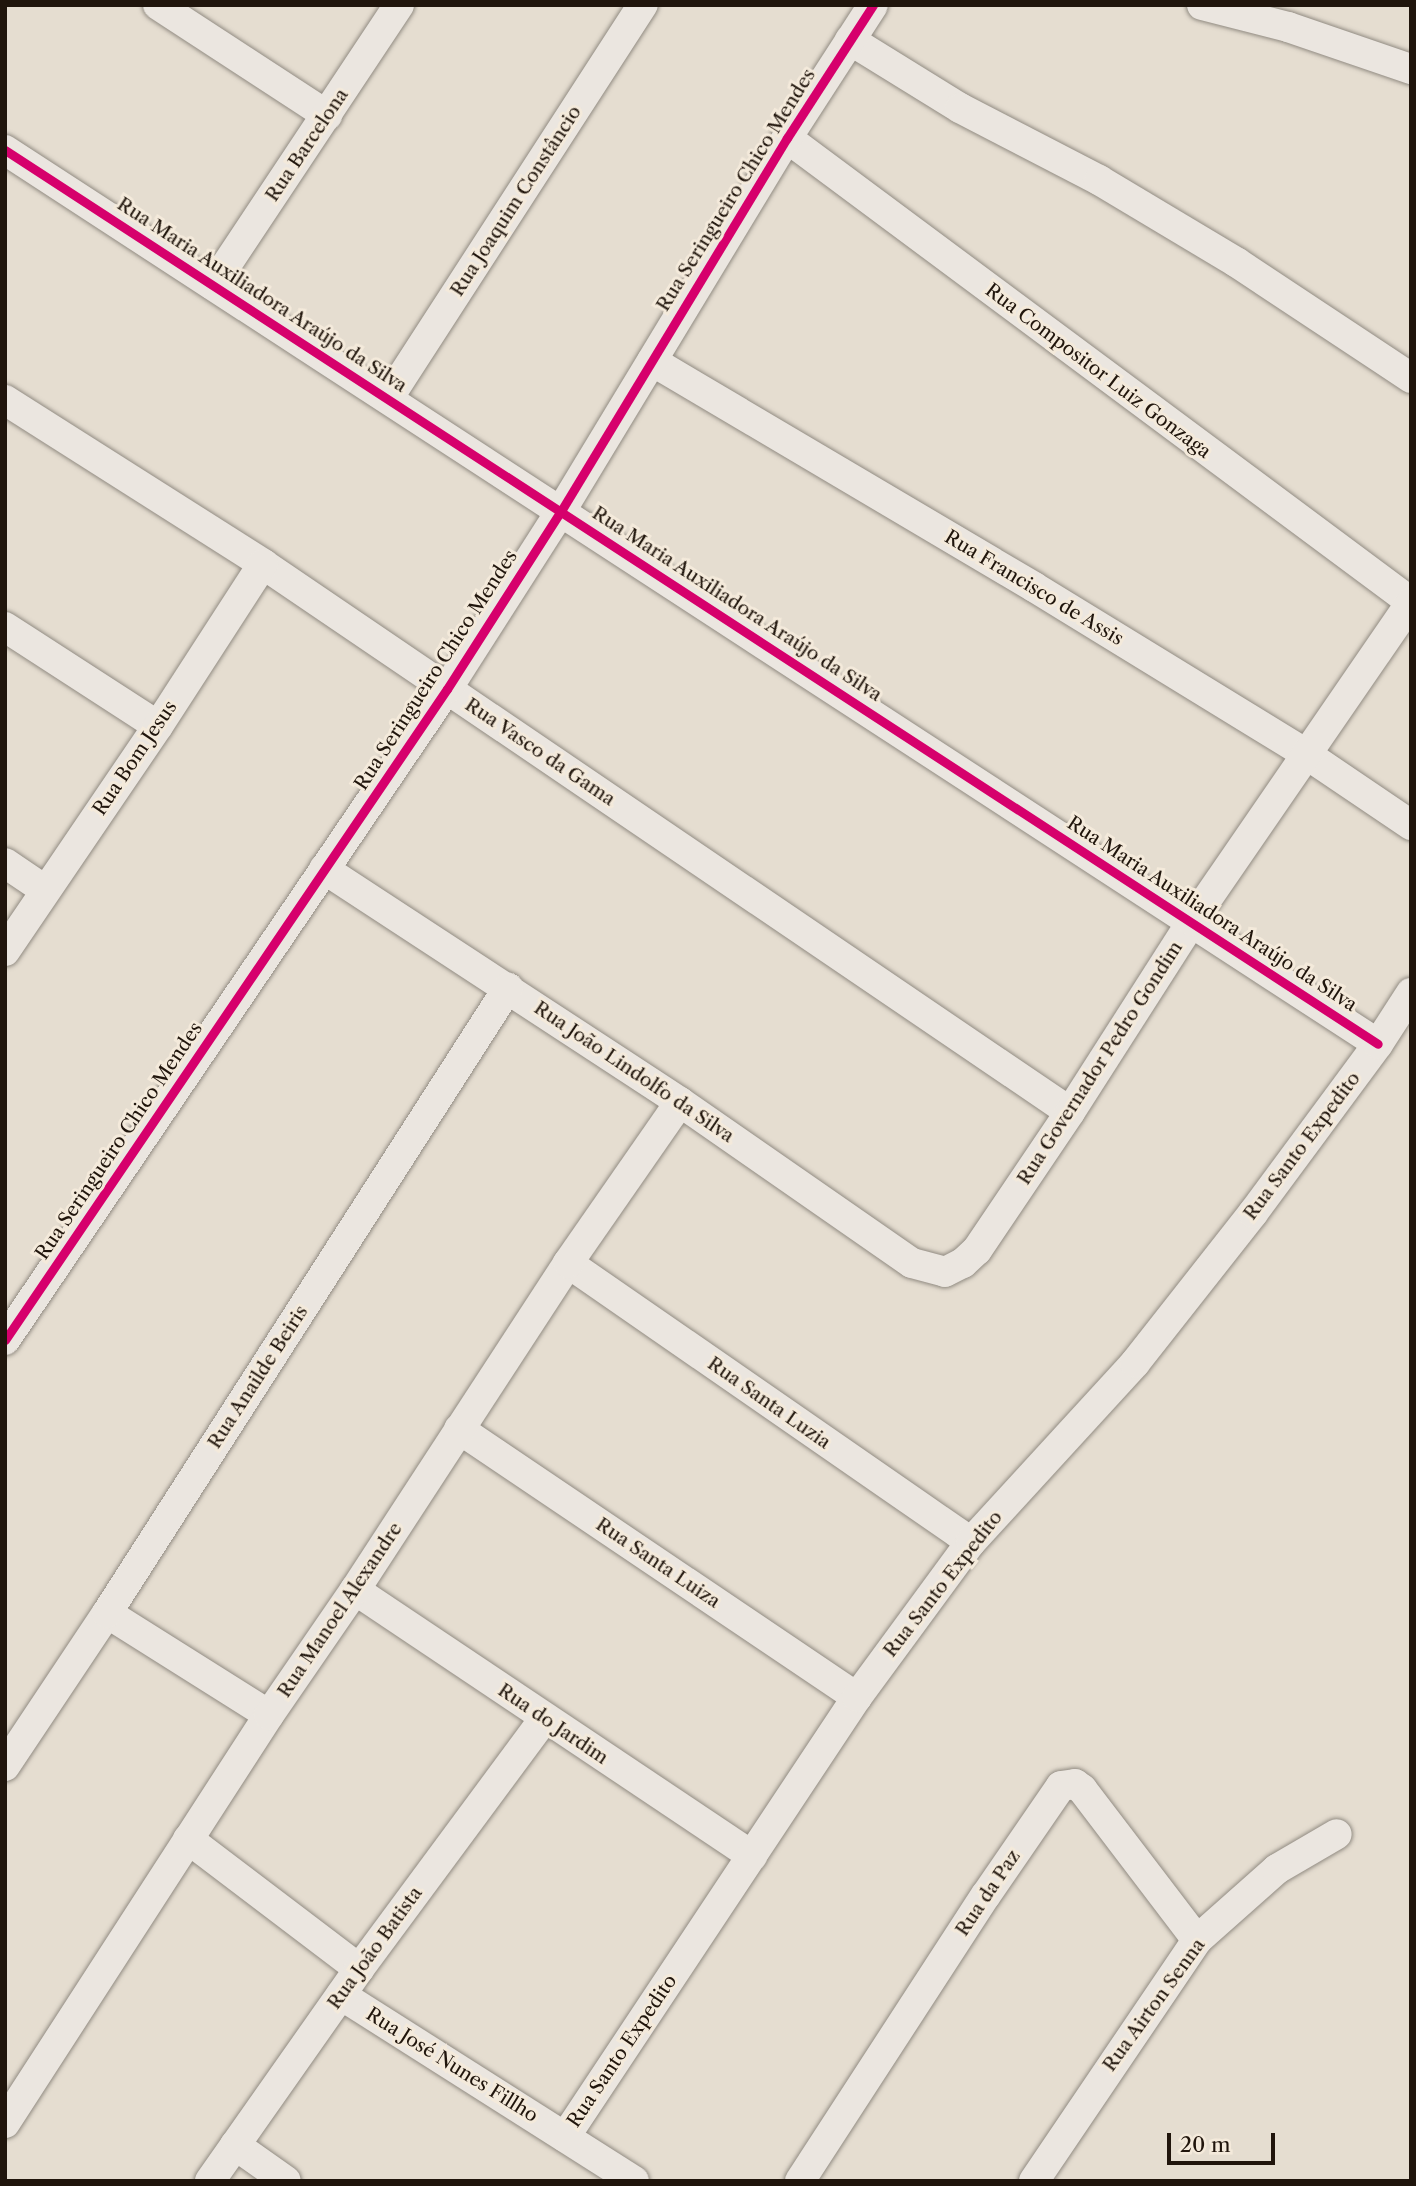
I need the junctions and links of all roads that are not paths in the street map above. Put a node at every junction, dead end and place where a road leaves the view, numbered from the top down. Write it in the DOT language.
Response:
graph roads {
  1 [pos="158,5"];
  2 [pos="399,5"];
  3 [pos="643,5"];
  4 [pos="873,5"];
  5 [pos="1202,5"];
  6 [pos="850,40"];
  7 [pos="1411,69"];
  8 [pos="327,115"];
  9 [pos="787,138"];
  10 [pos="5,150"];
  11 [pos="213,285"];
  12 [pos="652,361"];
  13 [pos="1411,378"];
  14 [pos="389,397"];
  15 [pos="5,400"];
  16 [pos="561,511"];
  17 [pos="263,564"];
  18 [pos="1411,602"];
  19 [pos="5,627"];
  20 [pos="447,689"];
  21 [pos="158,726"];
  22 [pos="1306,754"];
  23 [pos="1411,825"];
  24 [pos="5,863"];
  25 [pos="324,869"];
  26 [pos="45,890"];
  27 [pos="1192,921"];
  28 [pos="5,951"];
  29 [pos="508,988"];
  30 [pos="1411,993"];
  31 [pos="1378,1044"];
  32 [pos="680,1102"];
  33 [pos="1070,1112"];
  34 [pos="568,1264"];
  35 [pos="945,1272"];
  36 [pos="15,1306"];
  37 [pos="5,1340"];
  38 [pos="459,1429"];
  39 [pos="971,1542"];
  40 [pos="355,1590"];
  41 [pos="107,1613"];
  42 [pos="856,1697"];
  43 [pos="269,1715"];
  44 [pos="545,1718"];
  45 [pos="5,1766"];
  46 [pos="1337,1833"];
  47 [pos="188,1839"];
  48 [pos="752,1856"];
  49 [pos="1197,1940"];
  50 [pos="359,1969"];
  51 [pos="341,1995"];
  52 [pos="5,2123"];
  53 [pos="565,2137"];
  54 [pos="235,2145"];
  55 [pos="210,2181"];
  56 [pos="286,2181"];
  57 [pos="634,2181"];
  58 [pos="800,2181"];
  59 [pos="1034,2181"];
  1 -- 8 [label="street"];
  2 -- 8 [label="street, Rua Barcelona"];
  3 -- 14 [label="street, Rua Joaquim Constâncio"];
  4 -- 6 [label="street, Rua Seringueiro Chico Mendes"];
  5 -- 7 [label="street"];
  6 -- 9 [label="street, Rua Seringueiro Chico Mendes"];
  6 -- 13 [label="street"];
  8 -- 11 [label="street, Rua Barcelona"];
  9 -- 12 [label="street, Rua Seringueiro Chico Mendes"];
  9 -- 18 [label="street, Rua Compositor Luiz Gonzaga"];
  10 -- 11 [label="street, Rua Maria Auxiliadora Araújo da Silva"];
  11 -- 14 [label="street, Rua Maria Auxiliadora Araújo da Silva"];
  12 -- 16 [label="street, Rua Seringueiro Chico Mendes"];
  12 -- 22 [label="street, Rua Francisco de Assis"];
  14 -- 16 [label="street, Rua Maria Auxiliadora Araújo da Silva"];
  15 -- 17 [label="street, Rua Vasco da Gama"];
  16 -- 20 [label="street, Rua Seringueiro Chico Mendes"];
  16 -- 27 [label="street, Rua Maria Auxiliadora Araújo da Silva"];
  17 -- 20 [label="street, Rua Vasco da Gama"];
  17 -- 21 [label="street, Rua Bom Jesus"];
  18 -- 22 [label="street, Rua Governador Pedro Gondim"];
  19 -- 21 [label="street"];
  20 -- 25 [label="street, Rua Seringueiro Chico Mendes"];
  20 -- 33 [label="street, Rua Vasco da Gama"];
  21 -- 26 [label="street, Rua Bom Jesus"];
  22 -- 23 [label="street, Rua Francisco de Assis"];
  22 -- 27 [label="street, Rua Governador Pedro Gondim"];
  24 -- 26 [label="street"];
  25 -- 29 [label="street, Rua João Lindolfo da Silva"];
  25 -- 36 [label="street, Rua Seringueiro Chico Mendes"];
  26 -- 28 [label="street, Rua Bom Jesus"];
  27 -- 31 [label="street, Rua Maria Auxiliadora Araújo da Silva"];
  27 -- 33 [label="street, Rua Governador Pedro Gondim"];
  29 -- 32 [label="street, Rua João Lindolfo da Silva"];
  29 -- 41 [label="street, Rua Anailde Beiris"];
  30 -- 31 [label="street, Rua Santo Expedito"];
  31 -- 39 [label="street, Rua Santo Expedito"];
  32 -- 34 [label="street, Rua Manoel Alexandre"];
  32 -- 35 [label="street, Rua João Lindolfo da Silva"];
  33 -- 35 [label="street, Rua Governador Pedro Gondim"];
  34 -- 38 [label="street, Rua Manoel Alexandre"];
  34 -- 39 [label="street, Rua Santa Luzia"];
  36 -- 37 [label="street, Rua Seringueiro Chico Mendes"];
  38 -- 40 [label="street, Rua Manoel Alexandre"];
  38 -- 42 [label="street, Rua Santa Luiza"];
  39 -- 42 [label="street, Rua Santo Expedito"];
  40 -- 43 [label="street, Rua Manoel Alexandre"];
  40 -- 44 [label="street, Rua do Jardim"];
  41 -- 43 [label="street"];
  41 -- 45 [label="street, Rua Anailde Beiris"];
  42 -- 48 [label="street, Rua Santo Expedito"];
  43 -- 47 [label="street, Rua Manoel Alexandre"];
  44 -- 48 [label="street, Rua do Jardim"];
  44 -- 50 [label="street, Rua João Batista"];
  46 -- 49 [label="street, Rua Airton Senna"];
  47 -- 50 [label="street"];
  47 -- 52 [label="street, Rua Manoel Alexandre"];
  48 -- 53 [label="street, Rua Santo Expedito"];
  49 -- 58 [label="street, Rua da Paz"];
  49 -- 59 [label="street, Rua Airton Senna"];
  50 -- 51 [label="street, Rua João Batista"];
  51 -- 53 [label="street, Rua José Nunes Fillho"];
  51 -- 54 [label="street, Rua João Batista"];
  53 -- 57 [label="street, Rua José Nunes Fillho"];
  54 -- 55 [label="street, Rua João Batista"];
  54 -- 56 [label="street"];
}
